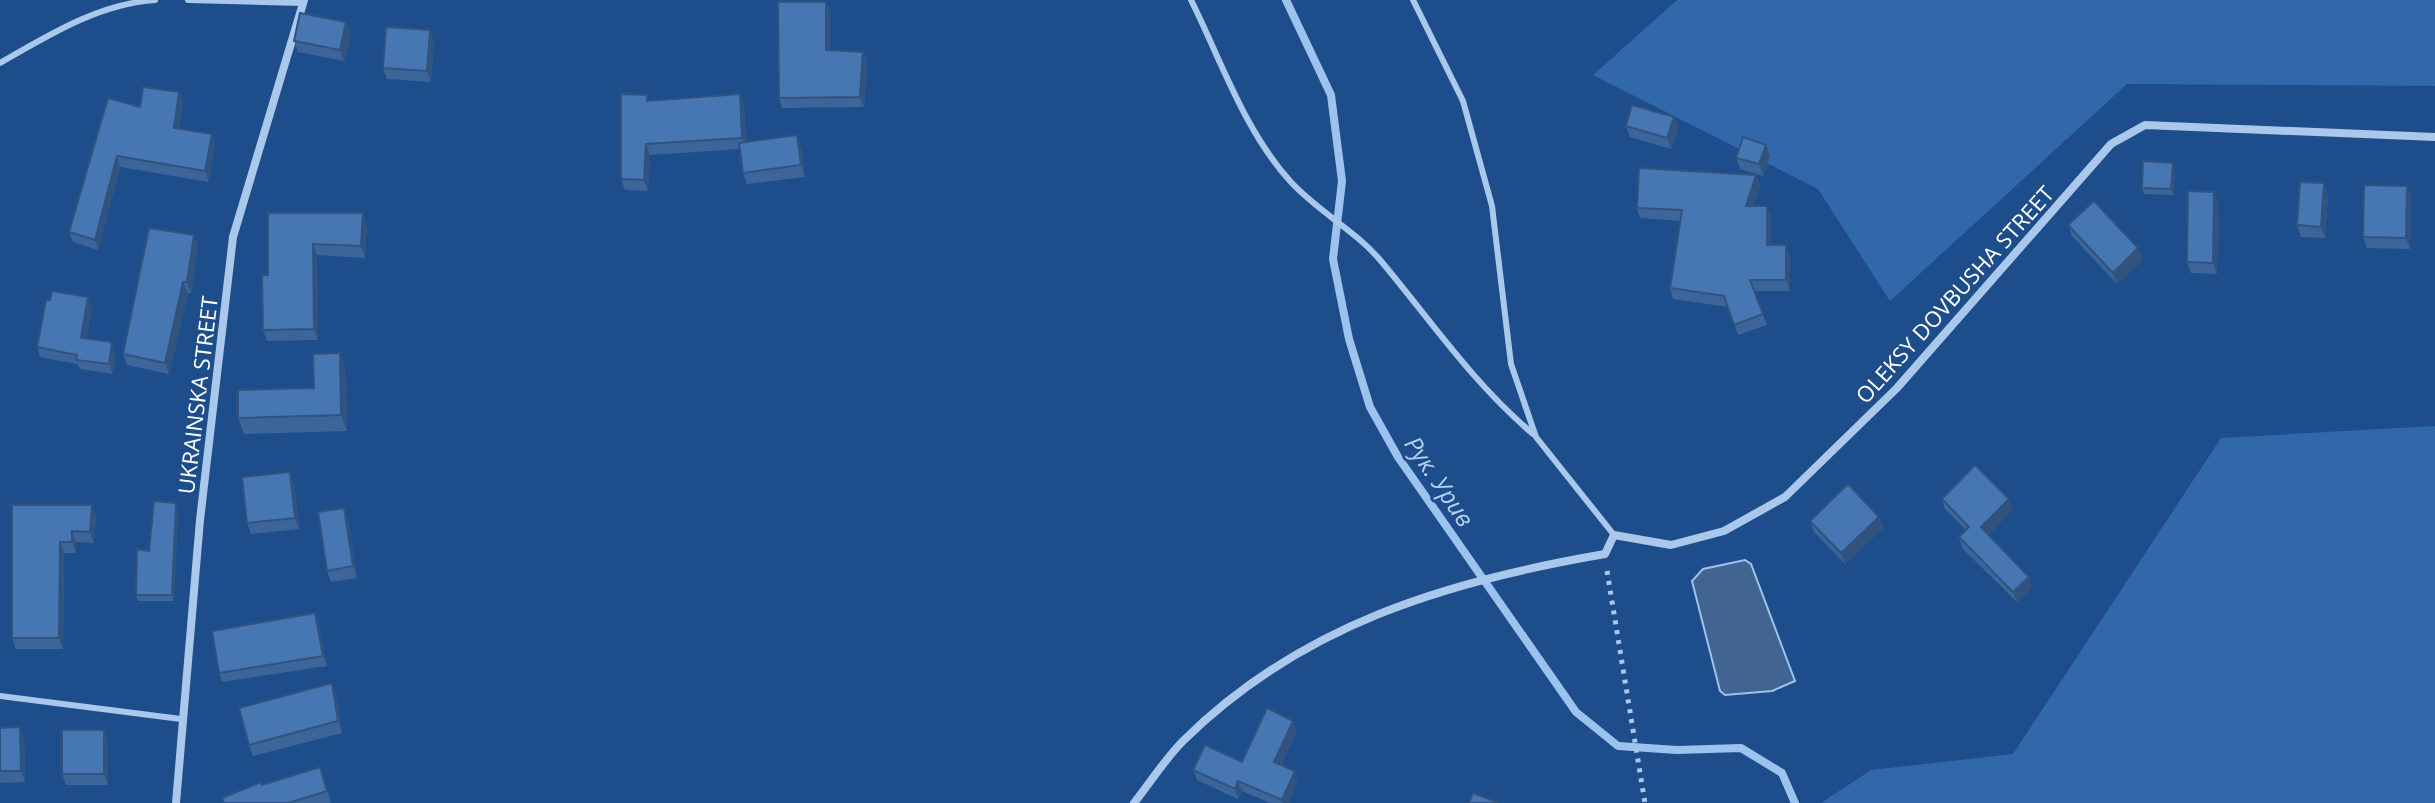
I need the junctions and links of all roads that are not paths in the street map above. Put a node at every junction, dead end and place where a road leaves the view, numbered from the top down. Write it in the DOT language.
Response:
graph roads {
  1 [pos="155,0"];
  2 [pos="188,0"];
  3 [pos="1191,0"];
  4 [pos="1413,0"];
  5 [pos="303,2"];
  6 [pos="0,63"];
  7 [pos="2435,137"];
  8 [pos="1536,437"];
  9 [pos="1614,535"];
  10 [pos="0,696"];
  11 [pos="181,719"];
  12 [pos="176,803"];
  13 [pos="1134,803"];
  1 -- 6 [label="lane"];
  2 -- 5 [label="lane"];
  3 -- 8 [label="lane"];
  4 -- 8 [label="lane"];
  5 -- 11 [label="street, UKRAINSKA STREET"];
  7 -- 9 [label="street, OLEKSY DOVBUSHA STREET"];
  8 -- 9 [label="lane"];
  9 -- 13 [label="street"];
  10 -- 11 [label="lane"];
  11 -- 12 [label="street, UKRAINSKA STREET"];
}
